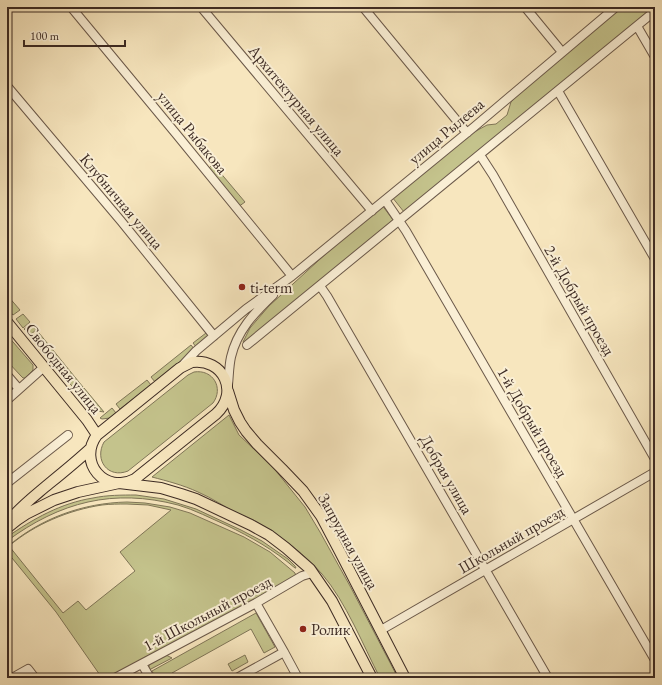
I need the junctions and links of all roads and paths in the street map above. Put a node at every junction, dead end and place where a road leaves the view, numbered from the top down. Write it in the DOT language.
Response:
graph roads {
  1 [pos="70,7"];
  2 [pos="201,7"];
  3 [pos="363,7"];
  4 [pos="525,7"];
  5 [pos="616,7"];
  6 [pos="655,11"];
  7 [pos="637,26"];
  8 [pos="562,52"];
  9 [pos="655,57"];
  10 [pos="7,86"];
  11 [pos="558,91"];
  12 [pos="467,133"];
  13 [pos="480,155"];
  14 [pos="385,200"];
  15 [pos="372,211"];
  16 [pos="399,221"];
  17 [pos="655,259"];
  18 [pos="292,276"];
  19 [pos="320,286"];
  20 [pos="7,322"];
  21 [pos="214,336"];
  22 [pos="247,345"];
  23 [pos="44,367"];
  24 [pos="179,368"];
  25 [pos="7,375"];
  26 [pos="19,389"];
  27 [pos="227,389"];
  28 [pos="7,400"];
  29 [pos="68,435"];
  30 [pos="97,435"];
  31 [pos="91,448"];
  32 [pos="655,459"];
  33 [pos="655,472"];
  34 [pos="7,483"];
  35 [pos="119,483"];
  36 [pos="573,519"];
  37 [pos="7,524"];
  38 [pos="7,528"];
  39 [pos="486,570"];
  40 [pos="312,573"];
  41 [pos="256,603"];
  42 [pos="381,630"];
  43 [pos="284,652"];
  44 [pos="655,660"];
  45 [pos="142,664"];
  46 [pos="12,678"];
  47 [pos="35,678"];
  48 [pos="115,678"];
  49 [pos="150,678"];
  50 [pos="237,678"];
  51 [pos="298,678"];
  52 [pos="372,678"];
  53 [pos="405,678"];
  54 [pos="548,678"];
  1 -- 18 [label="street, улица Рыбакова"];
  2 -- 15 [label="street, Архитектурная улица"];
  3 -- 12 [label="street"];
  4 -- 8 [label="street"];
  5 -- 8 [label="street, улица Рылеева"];
  6 -- 7 [label="street"];
  7 -- 9 [label="street"];
  7 -- 11 [label="street"];
  8 -- 12 [label="street, улица Рылеева"];
  10 -- 21 [label="street, Клубничная улица"];
  11 -- 13 [label="street"];
  11 -- 17 [label="street"];
  12 -- 14 [label="street, улица Рылеева"];
  13 -- 16 [label="street"];
  13 -- 32 [label="street, 2-й Добрый проезд"];
  14 -- 15 [label="street, улица Рылеева"];
  14 -- 16 [label="street, 1-й Добрый проезд"];
  15 -- 18 [label="street, улица Рылеева"];
  16 -- 19 [label="street"];
  16 -- 36 [label="street, 1-й Добрый проезд"];
  18 -- 21 [label="street, улица Рылеева"];
  18 -- 27 [label="street, улица Рылеева"];
  19 -- 22 [label="street"];
  19 -- 39 [label="street, Добрая улица"];
  20 -- 23 [label="main road, Свободная улица"];
  21 -- 24 [label="street, улица Рылеева"];
  23 -- 26 [label="street"];
  23 -- 30 [label="main road, Свободная улица"];
  24 -- 27 [label="main road, Запрудная улица"];
  24 -- 30 [label="main road"];
  25 -- 26 [label="street"];
  26 -- 28 [label="street"];
  27 -- 35 [label="main road"];
  27 -- 42 [label="main road, Запрудная улица"];
  29 -- 34 [label="street"];
  30 -- 31 [label="main road"];
  31 -- 35 [label="main road"];
  31 -- 37 [label="main road"];
  33 -- 36 [label="street, Школьный проезд"];
  35 -- 38 [label="main road"];
  35 -- 40 [label="main road"];
  36 -- 39 [label="street, Школьный проезд"];
  36 -- 44 [label="street, 1-й Добрый проезд"];
  39 -- 42 [label="street, Школьный проезд"];
  39 -- 54 [label="street, Добрая улица"];
  40 -- 41 [label="street, 1-й Школьный проезд"];
  40 -- 52 [label="main road"];
  41 -- 43 [label="street"];
  41 -- 45 [label="street, 1-й Школьный проезд"];
  42 -- 53 [label="main road, Запрудная улица"];
  43 -- 50 [label="street"];
  43 -- 51 [label="street"];
  45 -- 48 [label="street, 1-й Школьный проезд"];
  45 -- 49 [label="street"];
  46 -- 47 [label="street"];
}
